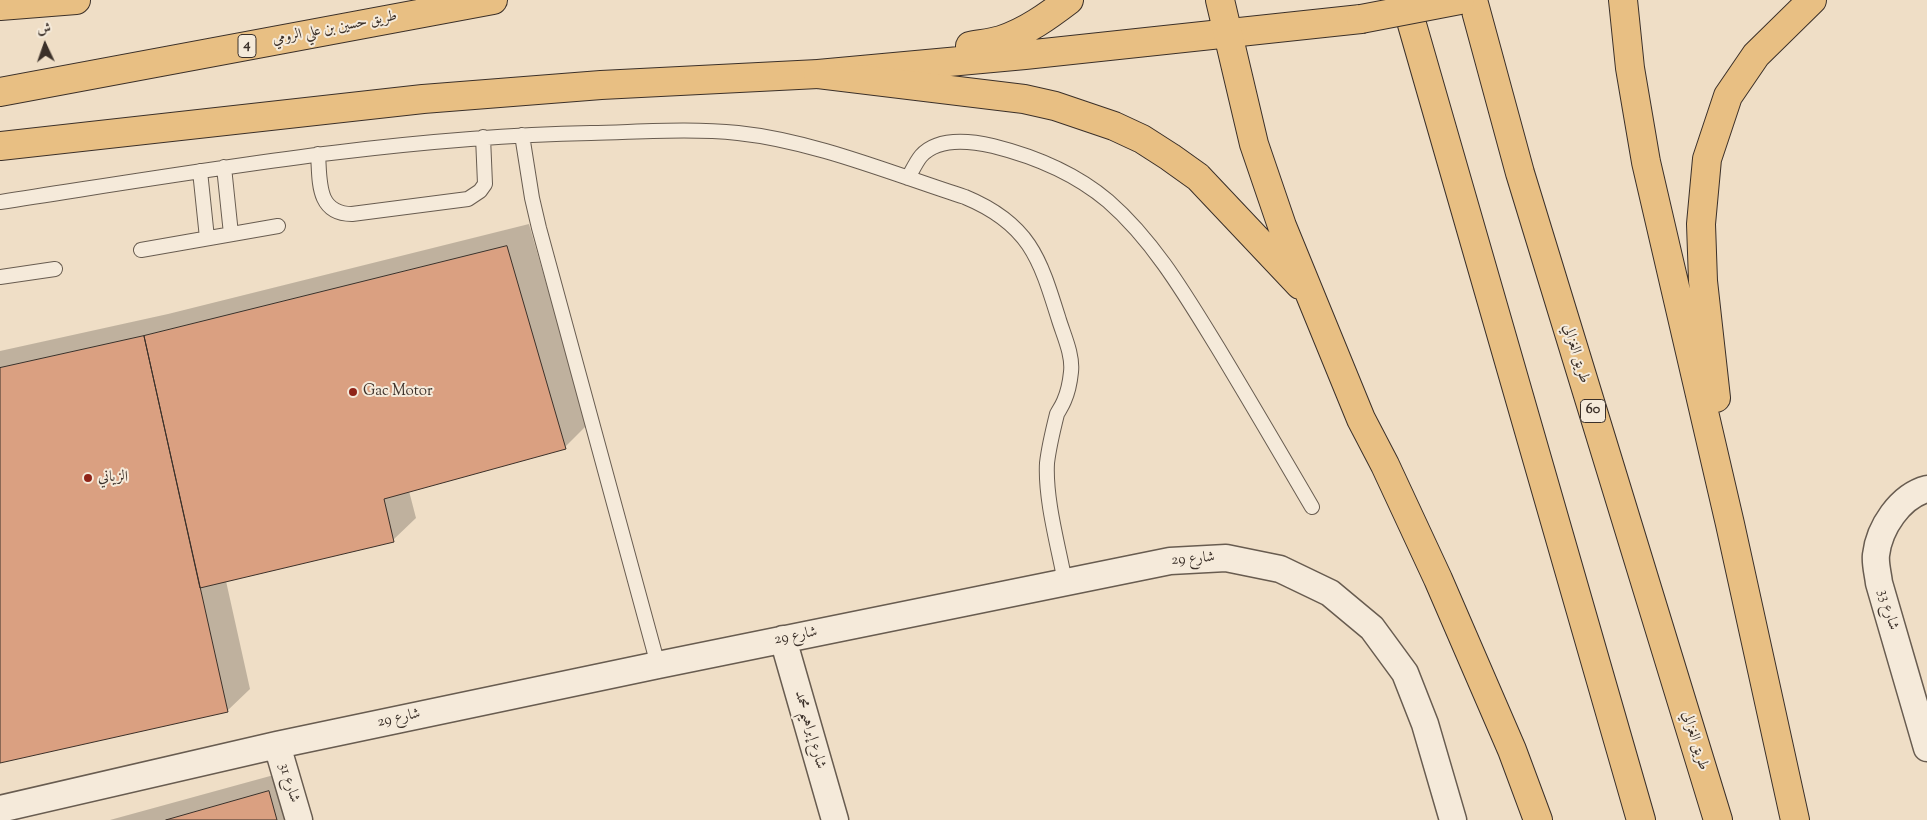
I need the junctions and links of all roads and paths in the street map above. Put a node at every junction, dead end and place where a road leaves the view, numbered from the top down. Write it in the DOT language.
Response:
graph roads {
  1 [pos="76,0"];
  2 [pos="493,0"];
  3 [pos="1068,0"];
  4 [pos="1220,0"];
  5 [pos="1405,0"];
  6 [pos="1460,0"];
  7 [pos="1473,0"];
  8 [pos="1622,0"];
  9 [pos="1812,0"];
  10 [pos="0,6"];
  11 [pos="1228,34"];
  12 [pos="818,74"];
  13 [pos="0,92"];
  14 [pos="522,135"];
  15 [pos="484,137"];
  16 [pos="0,146"];
  17 [pos="318,154"];
  18 [pos="224,167"];
  19 [pos="200,171"];
  20 [pos="908,178"];
  21 [pos="0,202"];
  22 [pos="278,226"];
  23 [pos="231,234"];
  24 [pos="207,238"];
  25 [pos="141,250"];
  26 [pos="55,269"];
  27 [pos="0,278"];
  28 [pos="1310,295"];
  29 [pos="1927,489"];
  30 [pos="1312,507"];
  31 [pos="1730,524"];
  32 [pos="1065,582"];
  33 [pos="784,639"];
  34 [pos="658,665"];
  35 [pos="277,745"];
  36 [pos="1927,748"];
  37 [pos="0,809"];
  38 [pos="299,820"];
  39 [pos="835,820"];
  40 [pos="1453,820"];
  41 [pos="1538,820"];
  42 [pos="1641,820"];
  43 [pos="1718,820"];
  44 [pos="1795,820"];
  1 -- 10 [label="highway"];
  2 -- 13 [label="highway, طريق حسين بن علي الرومي / 4"];
  3 -- 12 [label="highway"];
  4 -- 11 [label="highway"];
  5 -- 42 [label="highway"];
  6 -- 11 [label="highway, bridge"];
  7 -- 43 [label="highway, طريق الغزالي / 60"];
  8 -- 31 [label="highway"];
  9 -- 31 [label="highway"];
  11 -- 12 [label="highway"];
  11 -- 28 [label="highway"];
  12 -- 16 [label="highway"];
  12 -- 28 [label="highway"];
  14 -- 15 [label="lane"];
  14 -- 20 [label="lane"];
  14 -- 34 [label="lane"];
  15 -- 17 [label="lane"];
  15 -- 17 [label="lane"];
  17 -- 18 [label="lane"];
  18 -- 19 [label="lane"];
  18 -- 23 [label="lane"];
  19 -- 21 [label="lane"];
  19 -- 24 [label="lane"];
  20 -- 30 [label="lane"];
  20 -- 32 [label="lane"];
  22 -- 23 [label="lane"];
  23 -- 24 [label="lane"];
  24 -- 25 [label="lane"];
  26 -- 27 [label="lane"];
  28 -- 41 [label="highway"];
  29 -- 36 [label="street, شارع 33"];
  31 -- 44 [label="highway"];
  32 -- 33 [label="street, شارع 29"];
  32 -- 40 [label="street, شارع 29"];
  33 -- 34 [label="street, شارع 29"];
  33 -- 39 [label="street, شارع إبراهيم محمد"];
  34 -- 35 [label="street, شارع 29"];
  35 -- 37 [label="street, شارع 29"];
  35 -- 38 [label="street, شارع 31"];
}
